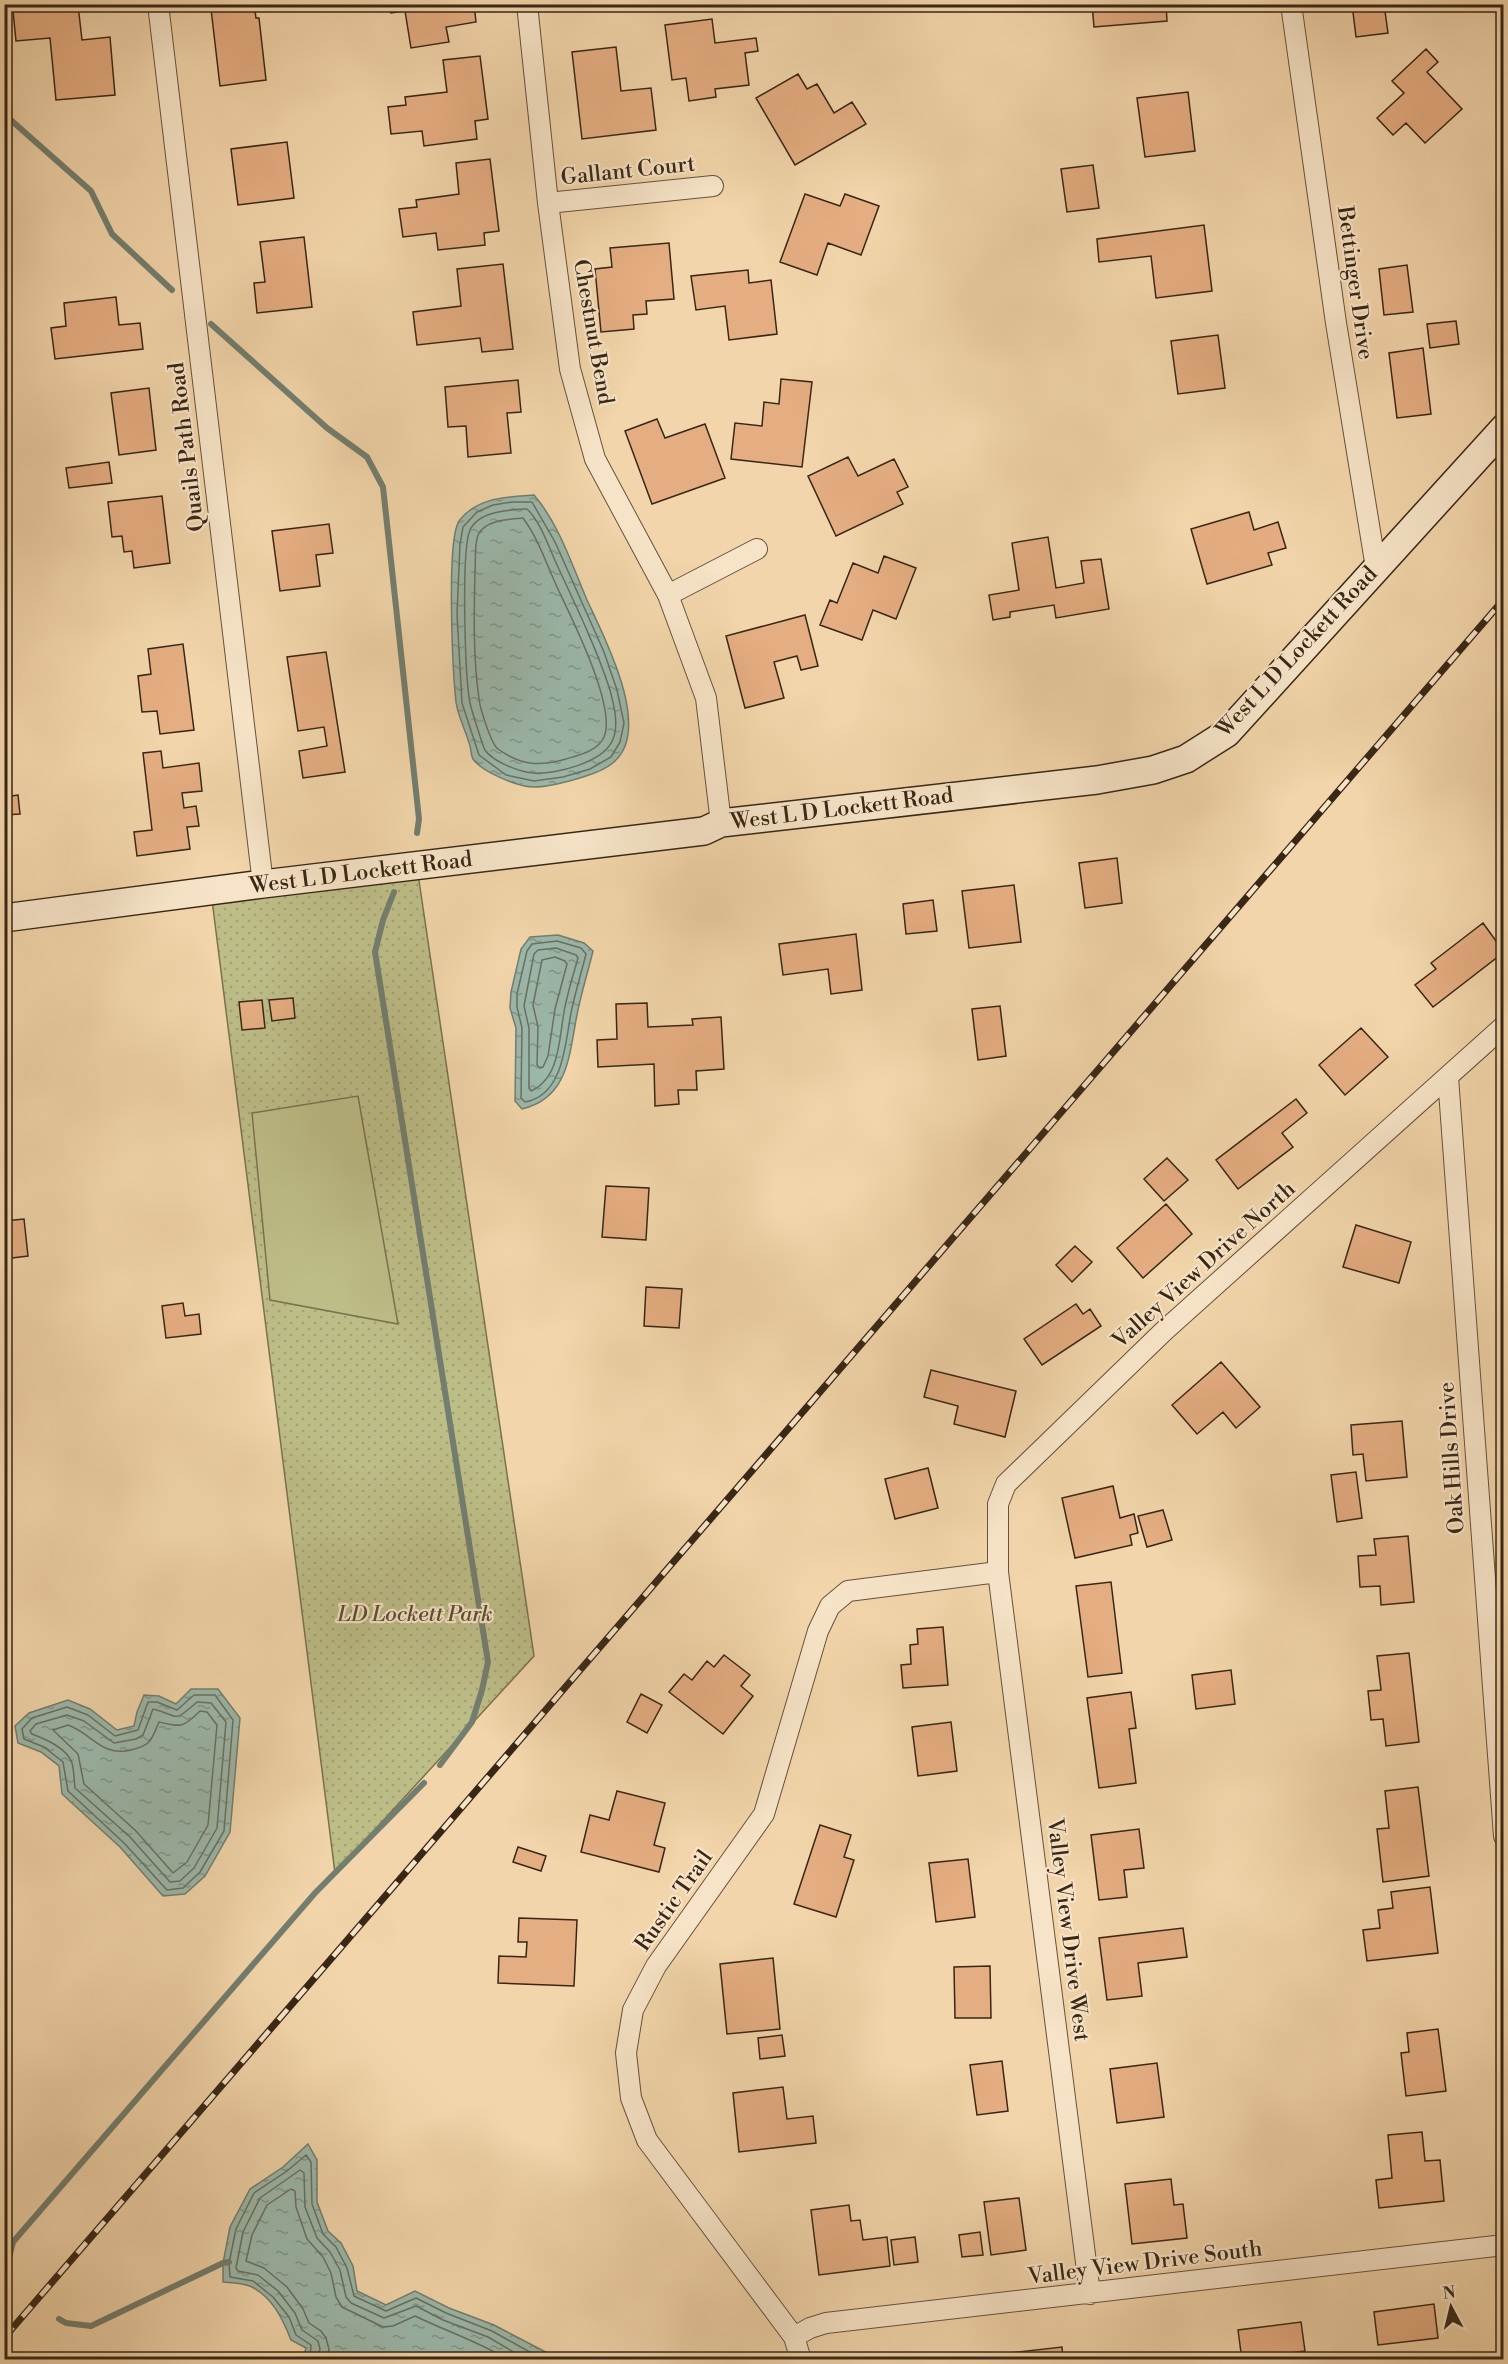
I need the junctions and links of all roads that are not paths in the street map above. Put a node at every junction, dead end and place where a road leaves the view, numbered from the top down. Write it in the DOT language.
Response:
graph roads {
  1 [pos="158,4"];
  2 [pos="527,4"];
  3 [pos="1291,4"];
  4 [pos="713,186"];
  5 [pos="548,203"];
  6 [pos="1503,428"];
  7 [pos="757,549"];
  8 [pos="1376,568"];
  9 [pos="668,595"];
  10 [pos="721,823"];
  11 [pos="263,884"];
  12 [pos="4,918"];
  13 [pos="1503,1026"];
  14 [pos="1448,1077"];
  15 [pos="998,1572"];
  16 [pos="1503,1836"];
  17 [pos="1503,2245"];
  18 [pos="1090,2294"];
  19 [pos="794,2337"];
  20 [pos="801,2360"];
  1 -- 11 [label="street, Quails Path Road"];
  2 -- 5 [label="street, Chestnut Bend"];
  3 -- 8 [label="street, Bettinger Drive"];
  4 -- 5 [label="street, Gallant Court"];
  5 -- 9 [label="street, Chestnut Bend"];
  6 -- 8 [label="main road, West L D Lockett Road"];
  7 -- 9 [label="street"];
  8 -- 10 [label="main road, West L D Lockett Road"];
  9 -- 10 [label="street, Chestnut Bend"];
  10 -- 11 [label="main road, West L D Lockett Road"];
  11 -- 12 [label="main road, West L D Lockett Road"];
  13 -- 14 [label="street, Valley View Drive North"];
  14 -- 15 [label="street, Valley View Drive North"];
  14 -- 16 [label="street, Oak Hills Drive"];
  15 -- 18 [label="street, Valley View Drive West"];
  15 -- 19 [label="street, Rustic Trail"];
  17 -- 18 [label="street, Valley View Drive South"];
  18 -- 19 [label="street, Valley View Drive South"];
  19 -- 20 [label="street, Rustic Trail"];
}
